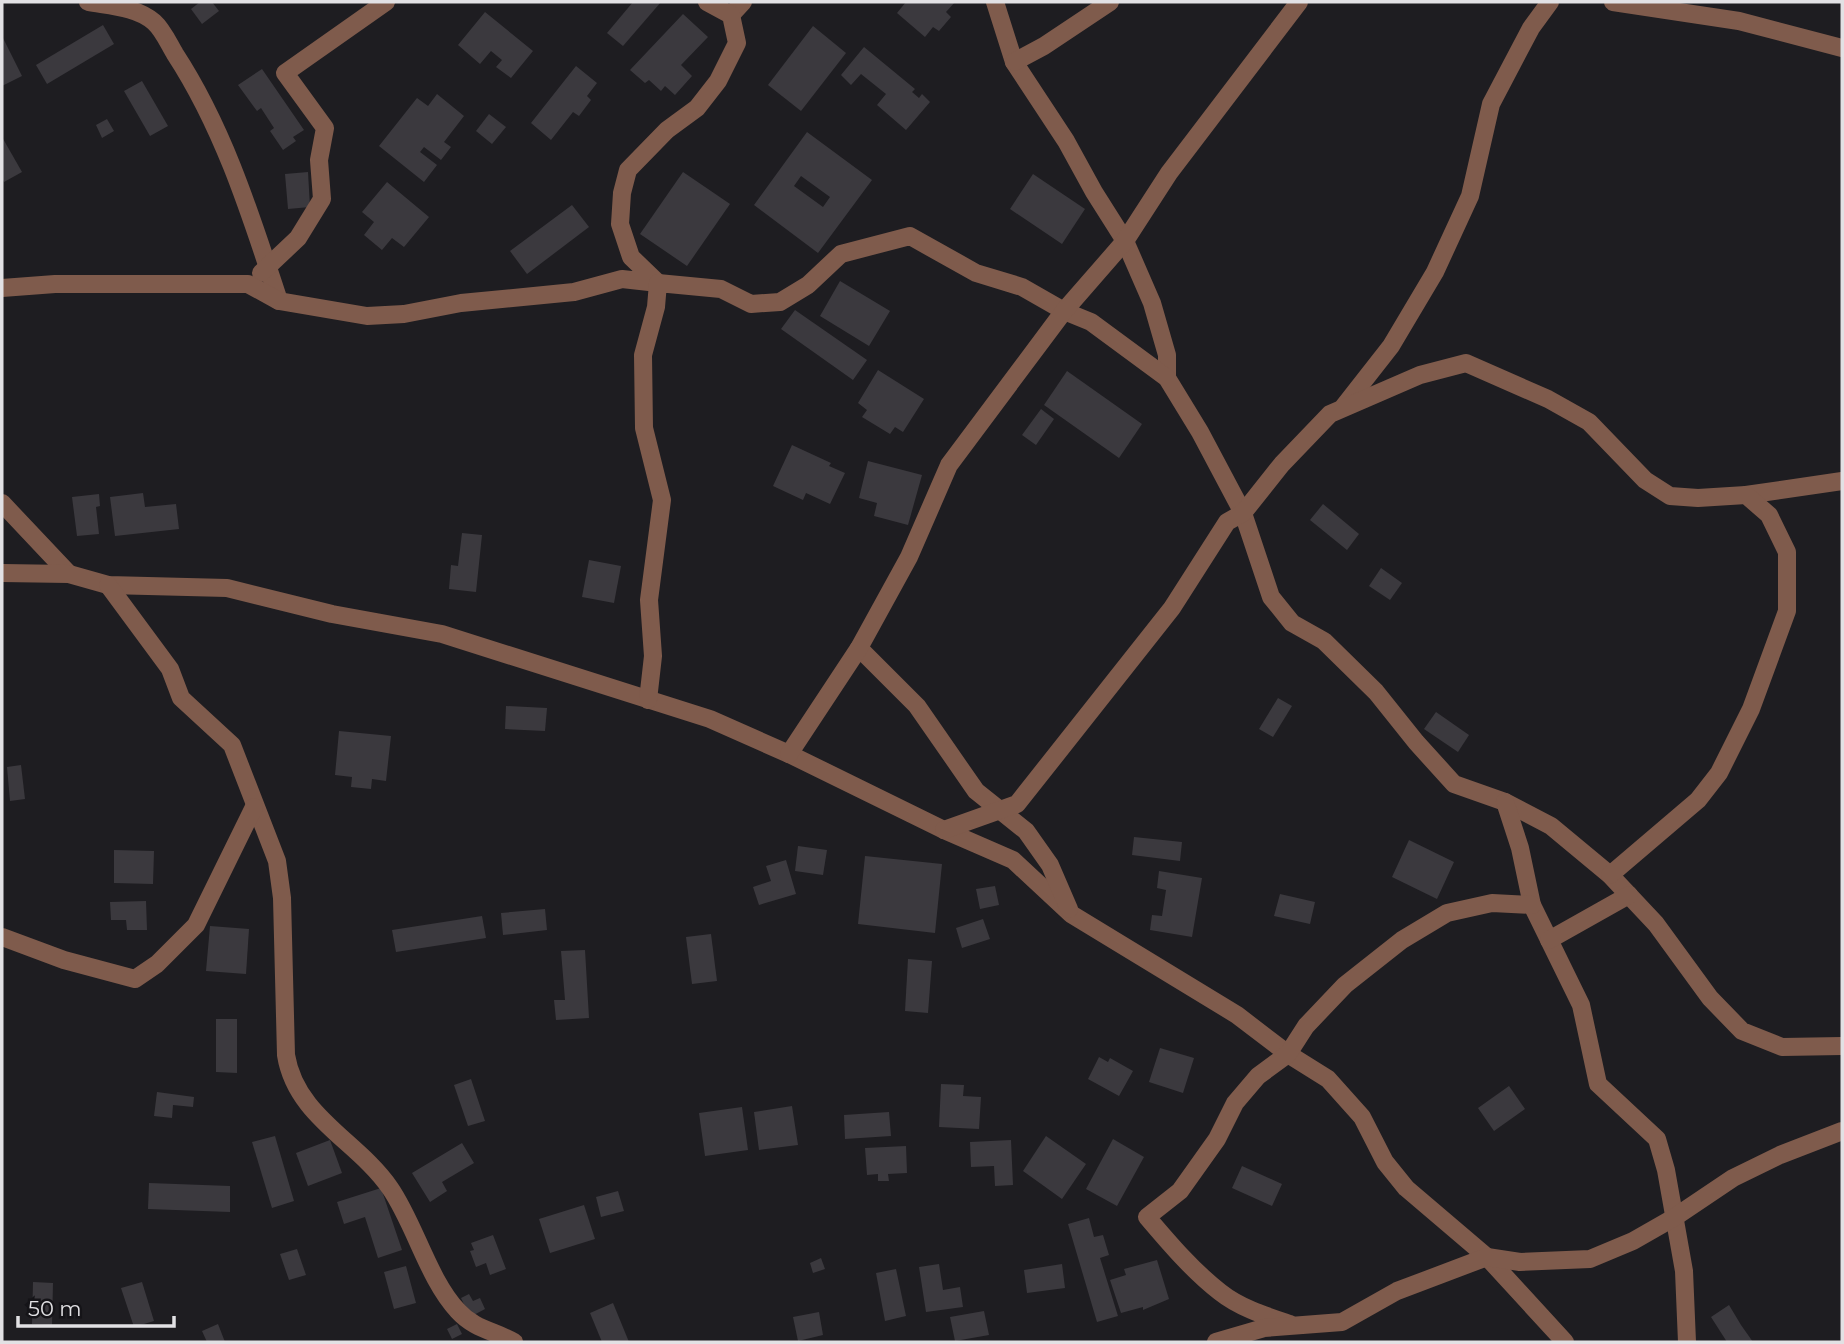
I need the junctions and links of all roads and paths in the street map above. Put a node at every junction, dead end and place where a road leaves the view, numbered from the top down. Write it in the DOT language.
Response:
graph roads {
  1 [pos="88,2"];
  2 [pos="386,2"];
  3 [pos="707,2"];
  4 [pos="995,2"];
  5 [pos="1111,2"];
  6 [pos="1299,2"];
  7 [pos="1550,2"];
  8 [pos="1613,2"];
  9 [pos="737,9"];
  10 [pos="1842,48"];
  11 [pos="1014,62"];
  12 [pos="1125,242"];
  13 [pos="268,267"];
  14 [pos="658,283"];
  15 [pos="248,284"];
  16 [pos="2,289"];
  17 [pos="279,301"];
  18 [pos="1064,311"];
  19 [pos="1167,379"];
  20 [pos="1342,409"];
  21 [pos="1842,481"];
  22 [pos="1746,495"];
  23 [pos="2,503"];
  24 [pos="1242,513"];
  25 [pos="2,573"];
  26 [pos="69,574"];
  27 [pos="108,585"];
  28 [pos="859,648"];
  29 [pos="648,699"];
  30 [pos="789,754"];
  31 [pos="1506,802"];
  32 [pos="254,807"];
  33 [pos="1001,811"];
  34 [pos="944,830"];
  35 [pos="1610,874"];
  36 [pos="1629,895"];
  37 [pos="1532,905"];
  38 [pos="1071,914"];
  39 [pos="2,937"];
  40 [pos="1549,940"];
  41 [pos="1842,1046"];
  42 [pos="1288,1054"];
  43 [pos="1842,1131"];
  44 [pos="1675,1217"];
  45 [pos="1487,1257"];
  46 [pos="1290,1324"];
  47 [pos="514,1342"];
  48 [pos="1216,1342"];
  49 [pos="1564,1342"];
  50 [pos="1687,1342"];
  1 -- 13 [label="street"];
  2 -- 13 [label="street"];
  3 -- 9 [label="street"];
  4 -- 11 [label="street"];
  5 -- 11 [label="street"];
  6 -- 12 [label="street"];
  7 -- 20 [label="street"];
  8 -- 10 [label="street"];
  9 -- 14 [label="street"];
  11 -- 12 [label="street"];
  12 -- 18 [label="street"];
  12 -- 19 [label="street"];
  13 -- 15 [label="street"];
  13 -- 17 [label="street"];
  14 -- 17 [label="street"];
  14 -- 18 [label="street"];
  14 -- 29 [label="street"];
  15 -- 16 [label="street"];
  15 -- 17 [label="street"];
  18 -- 19 [label="street"];
  18 -- 28 [label="street"];
  19 -- 24 [label="street"];
  20 -- 22 [label="street"];
  20 -- 24 [label="street"];
  21 -- 22 [label="street"];
  22 -- 35 [label="street"];
  23 -- 26 [label="street"];
  24 -- 31 [label="street"];
  24 -- 33 [label="street"];
  25 -- 26 [label="street"];
  26 -- 27 [label="street"];
  27 -- 29 [label="street"];
  27 -- 32 [label="street"];
  28 -- 30 [label="street"];
  28 -- 33 [label="street"];
  29 -- 30 [label="street"];
  30 -- 34 [label="street"];
  31 -- 35 [label="street"];
  31 -- 37 [label="street"];
  32 -- 39 [label="street"];
  32 -- 47 [label="street"];
  33 -- 34 [label="street"];
  33 -- 38 [label="street"];
  34 -- 38 [label="street"];
  35 -- 36 [label="street"];
  36 -- 40 [label="street"];
  36 -- 41 [label="street"];
  37 -- 40 [label="street"];
  37 -- 42 [label="street"];
  38 -- 42 [label="street"];
  40 -- 44 [label="street"];
  42 -- 45 [label="street"];
  42 -- 46 [label="street"];
  43 -- 44 [label="street"];
  44 -- 45 [label="street"];
  44 -- 50 [label="street"];
  45 -- 46 [label="street"];
  45 -- 49 [label="street"];
  46 -- 48 [label="street"];
}
